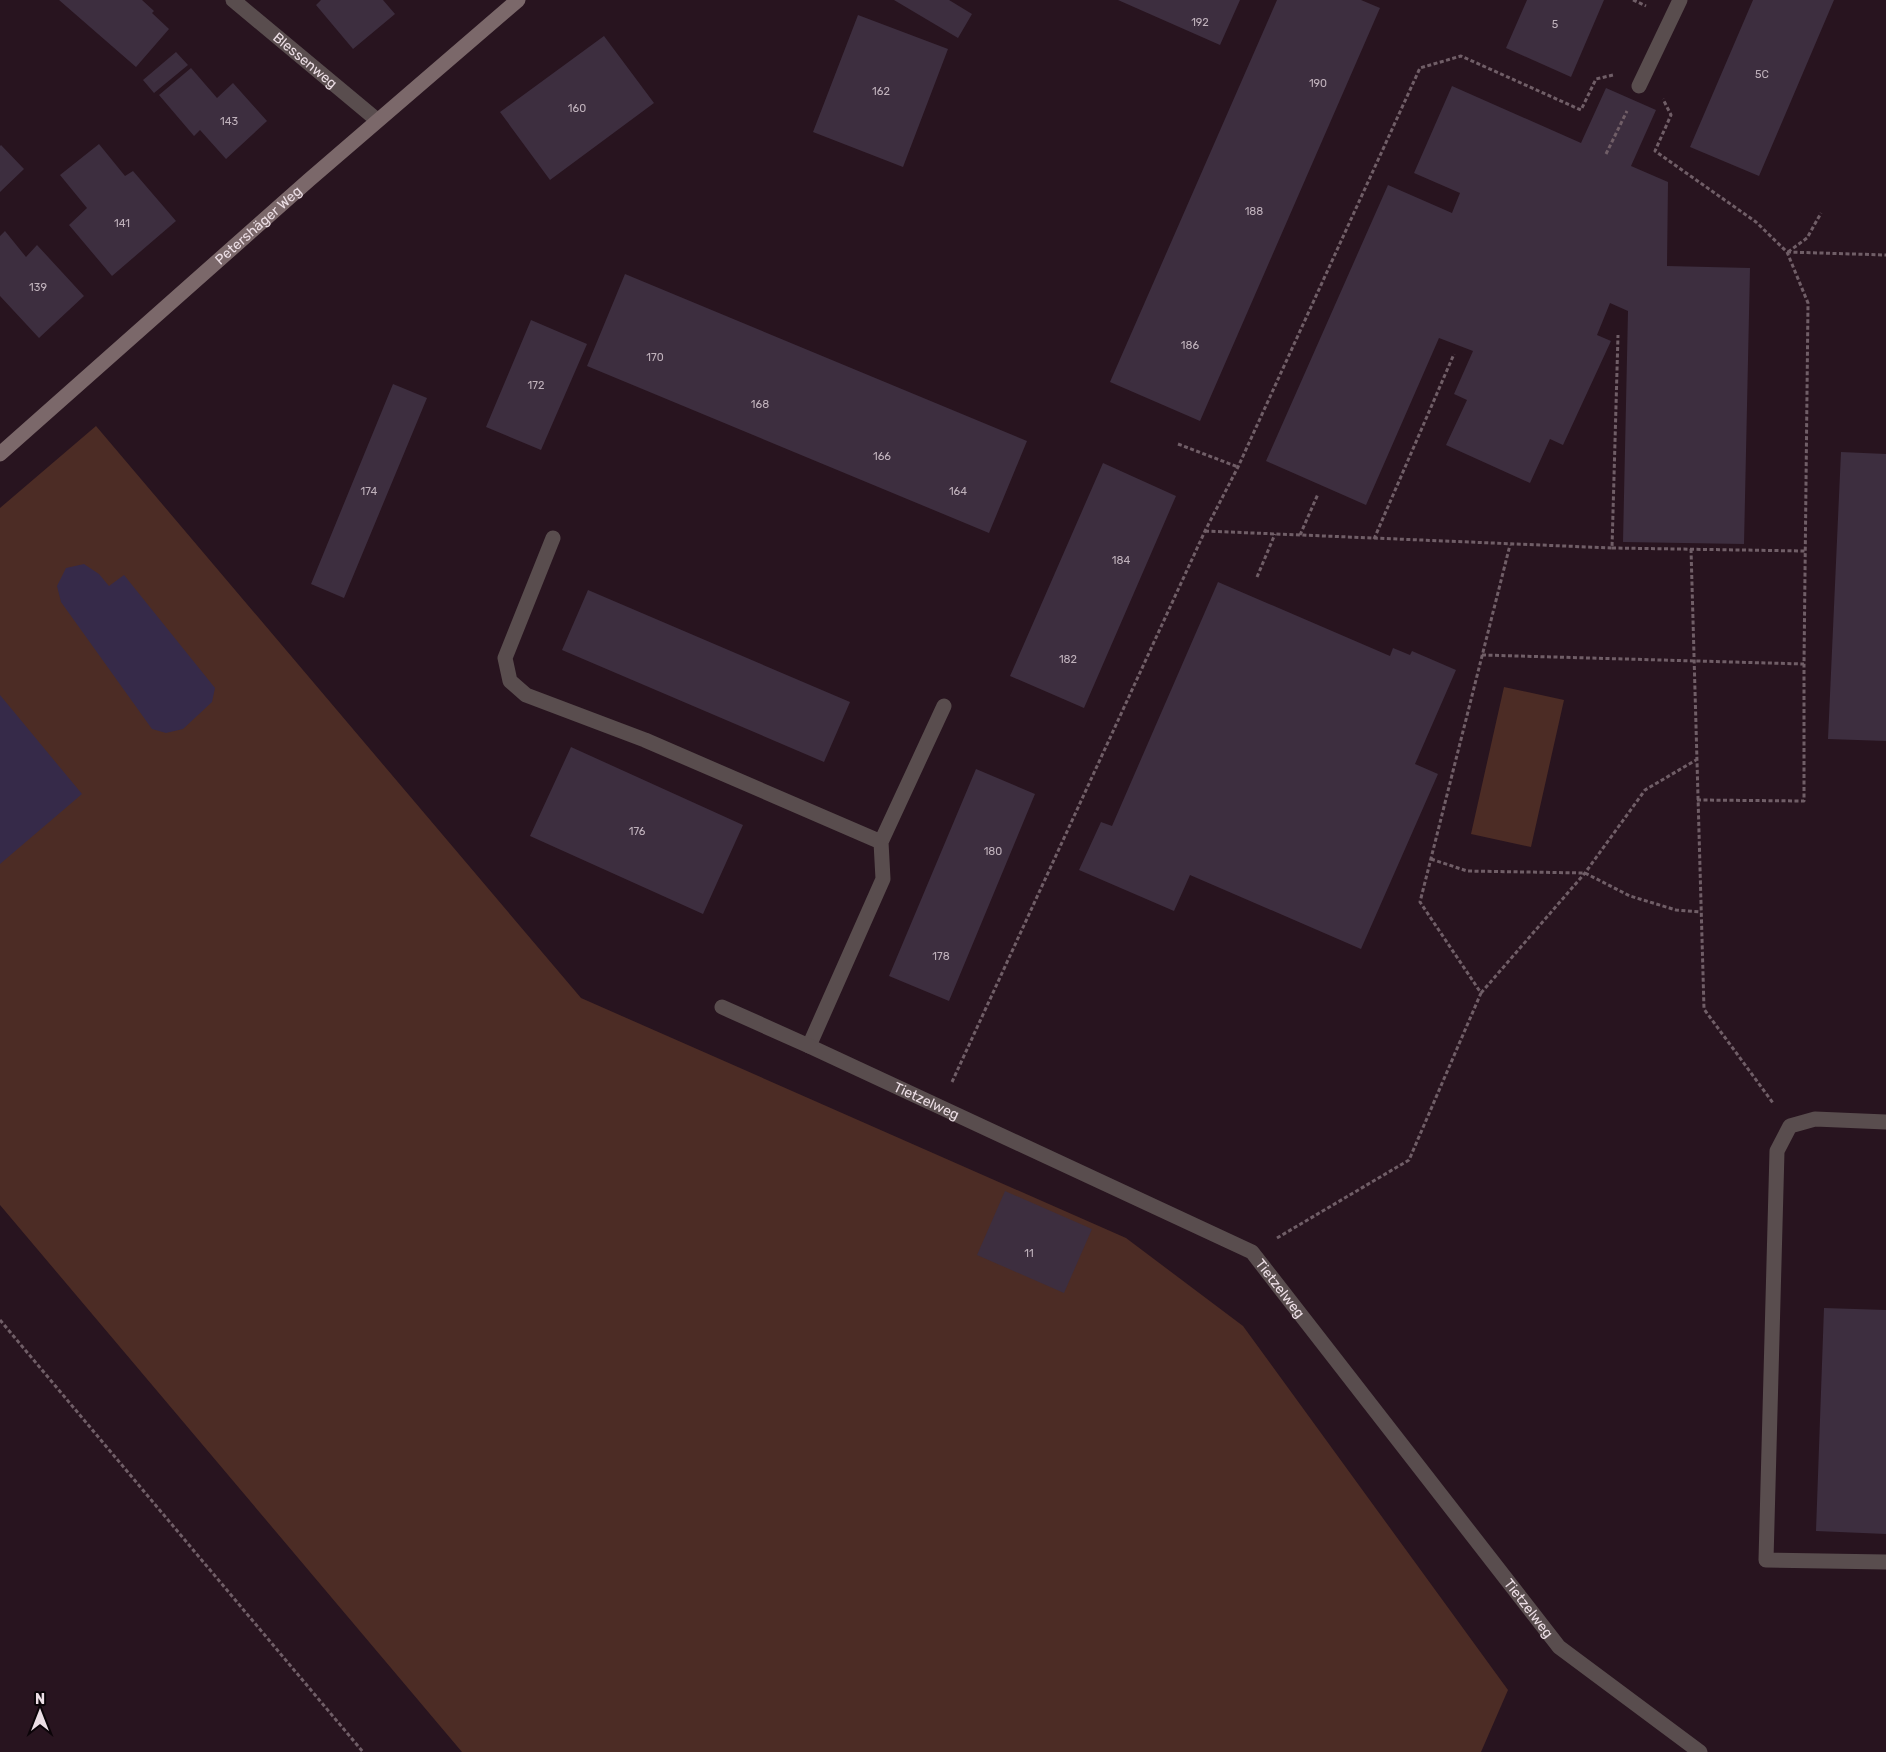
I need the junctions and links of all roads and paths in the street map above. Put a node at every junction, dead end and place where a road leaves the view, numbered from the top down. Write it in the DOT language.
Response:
graph roads {
  1 [pos="233,0"];
  2 [pos="518,0"];
  3 [pos="1680,0"];
  4 [pos="1639,86"];
  5 [pos="377,120"];
  6 [pos="1606,154"];
  7 [pos="1821,213"];
  8 [pos="1787,252"];
  9 [pos="1886,255"];
  10 [pos="1618,335"];
  11 [pos="1454,354"];
  12 [pos="1178,444"];
  13 [pos="0,454"];
  14 [pos="1238,467"];
  15 [pos="1318,494"];
  16 [pos="1205,531"];
  17 [pos="1275,534"];
  18 [pos="1300,535"];
  19 [pos="553,538"];
  20 [pos="1374,538"];
  21 [pos="1510,545"];
  22 [pos="1612,548"];
  23 [pos="1691,549"];
  24 [pos="1805,552"];
  25 [pos="1257,577"];
  26 [pos="1482,655"];
  27 [pos="1693,660"];
  28 [pos="1804,664"];
  29 [pos="944,706"];
  30 [pos="1696,759"];
  31 [pos="1697,800"];
  32 [pos="881,842"];
  33 [pos="1431,859"];
  34 [pos="1585,873"];
  35 [pos="1701,912"];
  36 [pos="1480,993"];
  37 [pos="722,1007"];
  38 [pos="809,1046"];
  39 [pos="940,1107"];
  40 [pos="1886,1122"];
  41 [pos="1790,1126"];
  42 [pos="1252,1252"];
  43 [pos="0,1320"];
  44 [pos="1886,1562"];
  45 [pos="363,1752"];
  46 [pos="1700,1752"];
  1 -- 5 [label="street, Blessenweg"];
  2 -- 5 [label="street, Petershäger Weg"];
  3 -- 4 [label="street"];
  4 -- 6 [label="path"];
  4 -- 8 [label="path"];
  4 -- 14 [label="path"];
  5 -- 13 [label="street, Petershäger Weg"];
  7 -- 8 [label="path"];
  8 -- 9 [label="path"];
  8 -- 24 [label="path"];
  10 -- 22 [label="path"];
  11 -- 20 [label="path"];
  12 -- 14 [label="path"];
  14 -- 16 [label="path"];
  15 -- 18 [label="path"];
  16 -- 17 [label="path"];
  16 -- 39 [label="path"];
  17 -- 18 [label="path"];
  17 -- 25 [label="path"];
  18 -- 20 [label="path"];
  19 -- 32 [label="street"];
  20 -- 21 [label="path"];
  21 -- 22 [label="path"];
  21 -- 26 [label="path"];
  22 -- 23 [label="path"];
  23 -- 24 [label="path"];
  23 -- 27 [label="path"];
  24 -- 28 [label="path"];
  26 -- 27 [label="path"];
  26 -- 33 [label="path"];
  27 -- 28 [label="path"];
  27 -- 30 [label="path"];
  28 -- 31 [label="path"];
  29 -- 32 [label="street"];
  30 -- 31 [label="path"];
  30 -- 34 [label="path"];
  31 -- 35 [label="path"];
  32 -- 38 [label="street"];
  33 -- 34 [label="path"];
  33 -- 36 [label="path"];
  34 -- 35 [label="path"];
  34 -- 36 [label="path"];
  35 -- 41 [label="path"];
  36 -- 42 [label="path"];
  37 -- 38 [label="street, Tietzelweg"];
  38 -- 39 [label="street, Tietzelweg"];
  39 -- 42 [label="street, Tietzelweg"];
  40 -- 41 [label="street"];
  41 -- 44 [label="street"];
  42 -- 46 [label="street, Tietzelweg"];
  43 -- 45 [label="path"];
}
